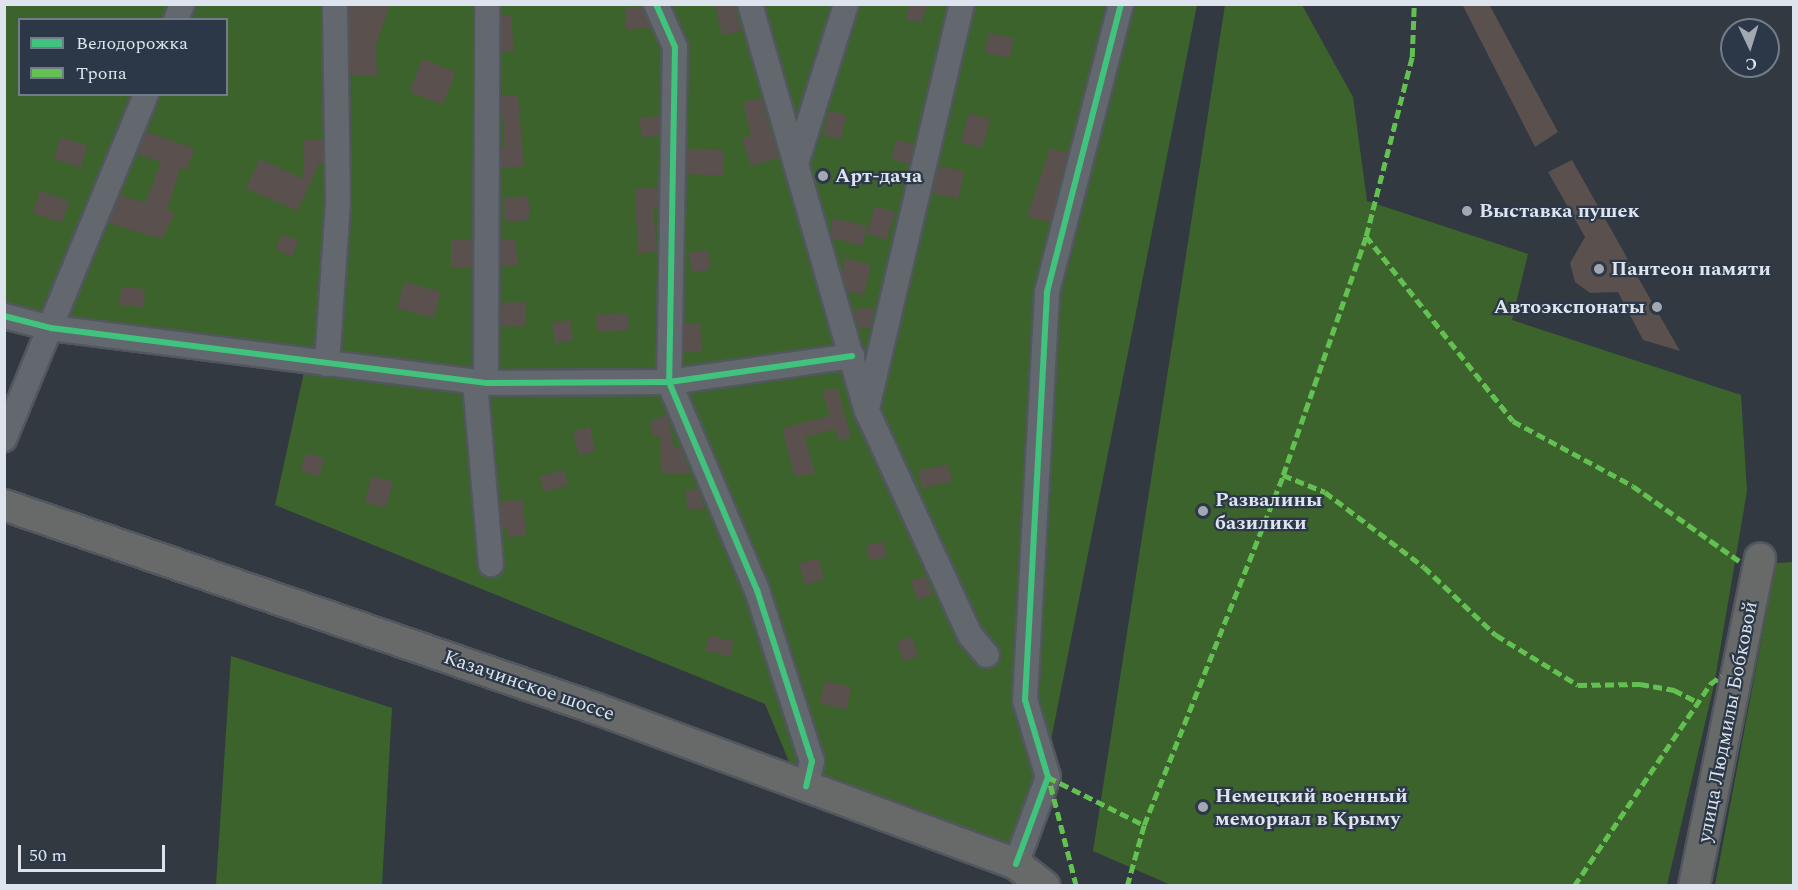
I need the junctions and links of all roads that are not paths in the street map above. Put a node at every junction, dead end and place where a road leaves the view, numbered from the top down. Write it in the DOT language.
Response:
graph roads {
  1 [pos="335,4"];
  2 [pos="487,4"];
  3 [pos="656,4"];
  4 [pos="750,4"];
  5 [pos="846,4"];
  6 [pos="962,4"];
  7 [pos="1121,4"];
  8 [pos="145,96"];
  9 [pos="796,164"];
  10 [pos="4,316"];
  11 [pos="51,328"];
  12 [pos="852,356"];
  13 [pos="327,364"];
  14 [pos="480,382"];
  15 [pos="669,382"];
  16 [pos="867,411"];
  17 [pos="4,439"];
  18 [pos="4,505"];
  19 [pos="1760,559"];
  20 [pos="491,564"];
  21 [pos="987,655"];
  22 [pos="806,786"];
  23 [pos="1016,864"];
  24 [pos="1044,885"];
  25 [pos="1694,885"];
  1 -- 13 [label="street"];
  2 -- 14 [label="street"];
  3 -- 15 [label="street"];
  4 -- 9 [label="street"];
  5 -- 9 [label="street"];
  6 -- 16 [label="street"];
  7 -- 23 [label="street"];
  8 -- 11 [label="street"];
  9 -- 12 [label="street"];
  10 -- 11 [label="street"];
  11 -- 13 [label="street"];
  11 -- 17 [label="street"];
  12 -- 15 [label="street"];
  12 -- 16 [label="street"];
  13 -- 14 [label="street"];
  14 -- 15 [label="street"];
  14 -- 20 [label="street"];
  15 -- 22 [label="street"];
  16 -- 21 [label="street"];
  18 -- 22 [label="main road, Казачинское шоссе"];
  19 -- 25 [label="main road, улица Людмилы Бобковой"];
  22 -- 23 [label="main road, Казачинское шоссе"];
  23 -- 24 [label="main road, Казачинское шоссе"];
}
